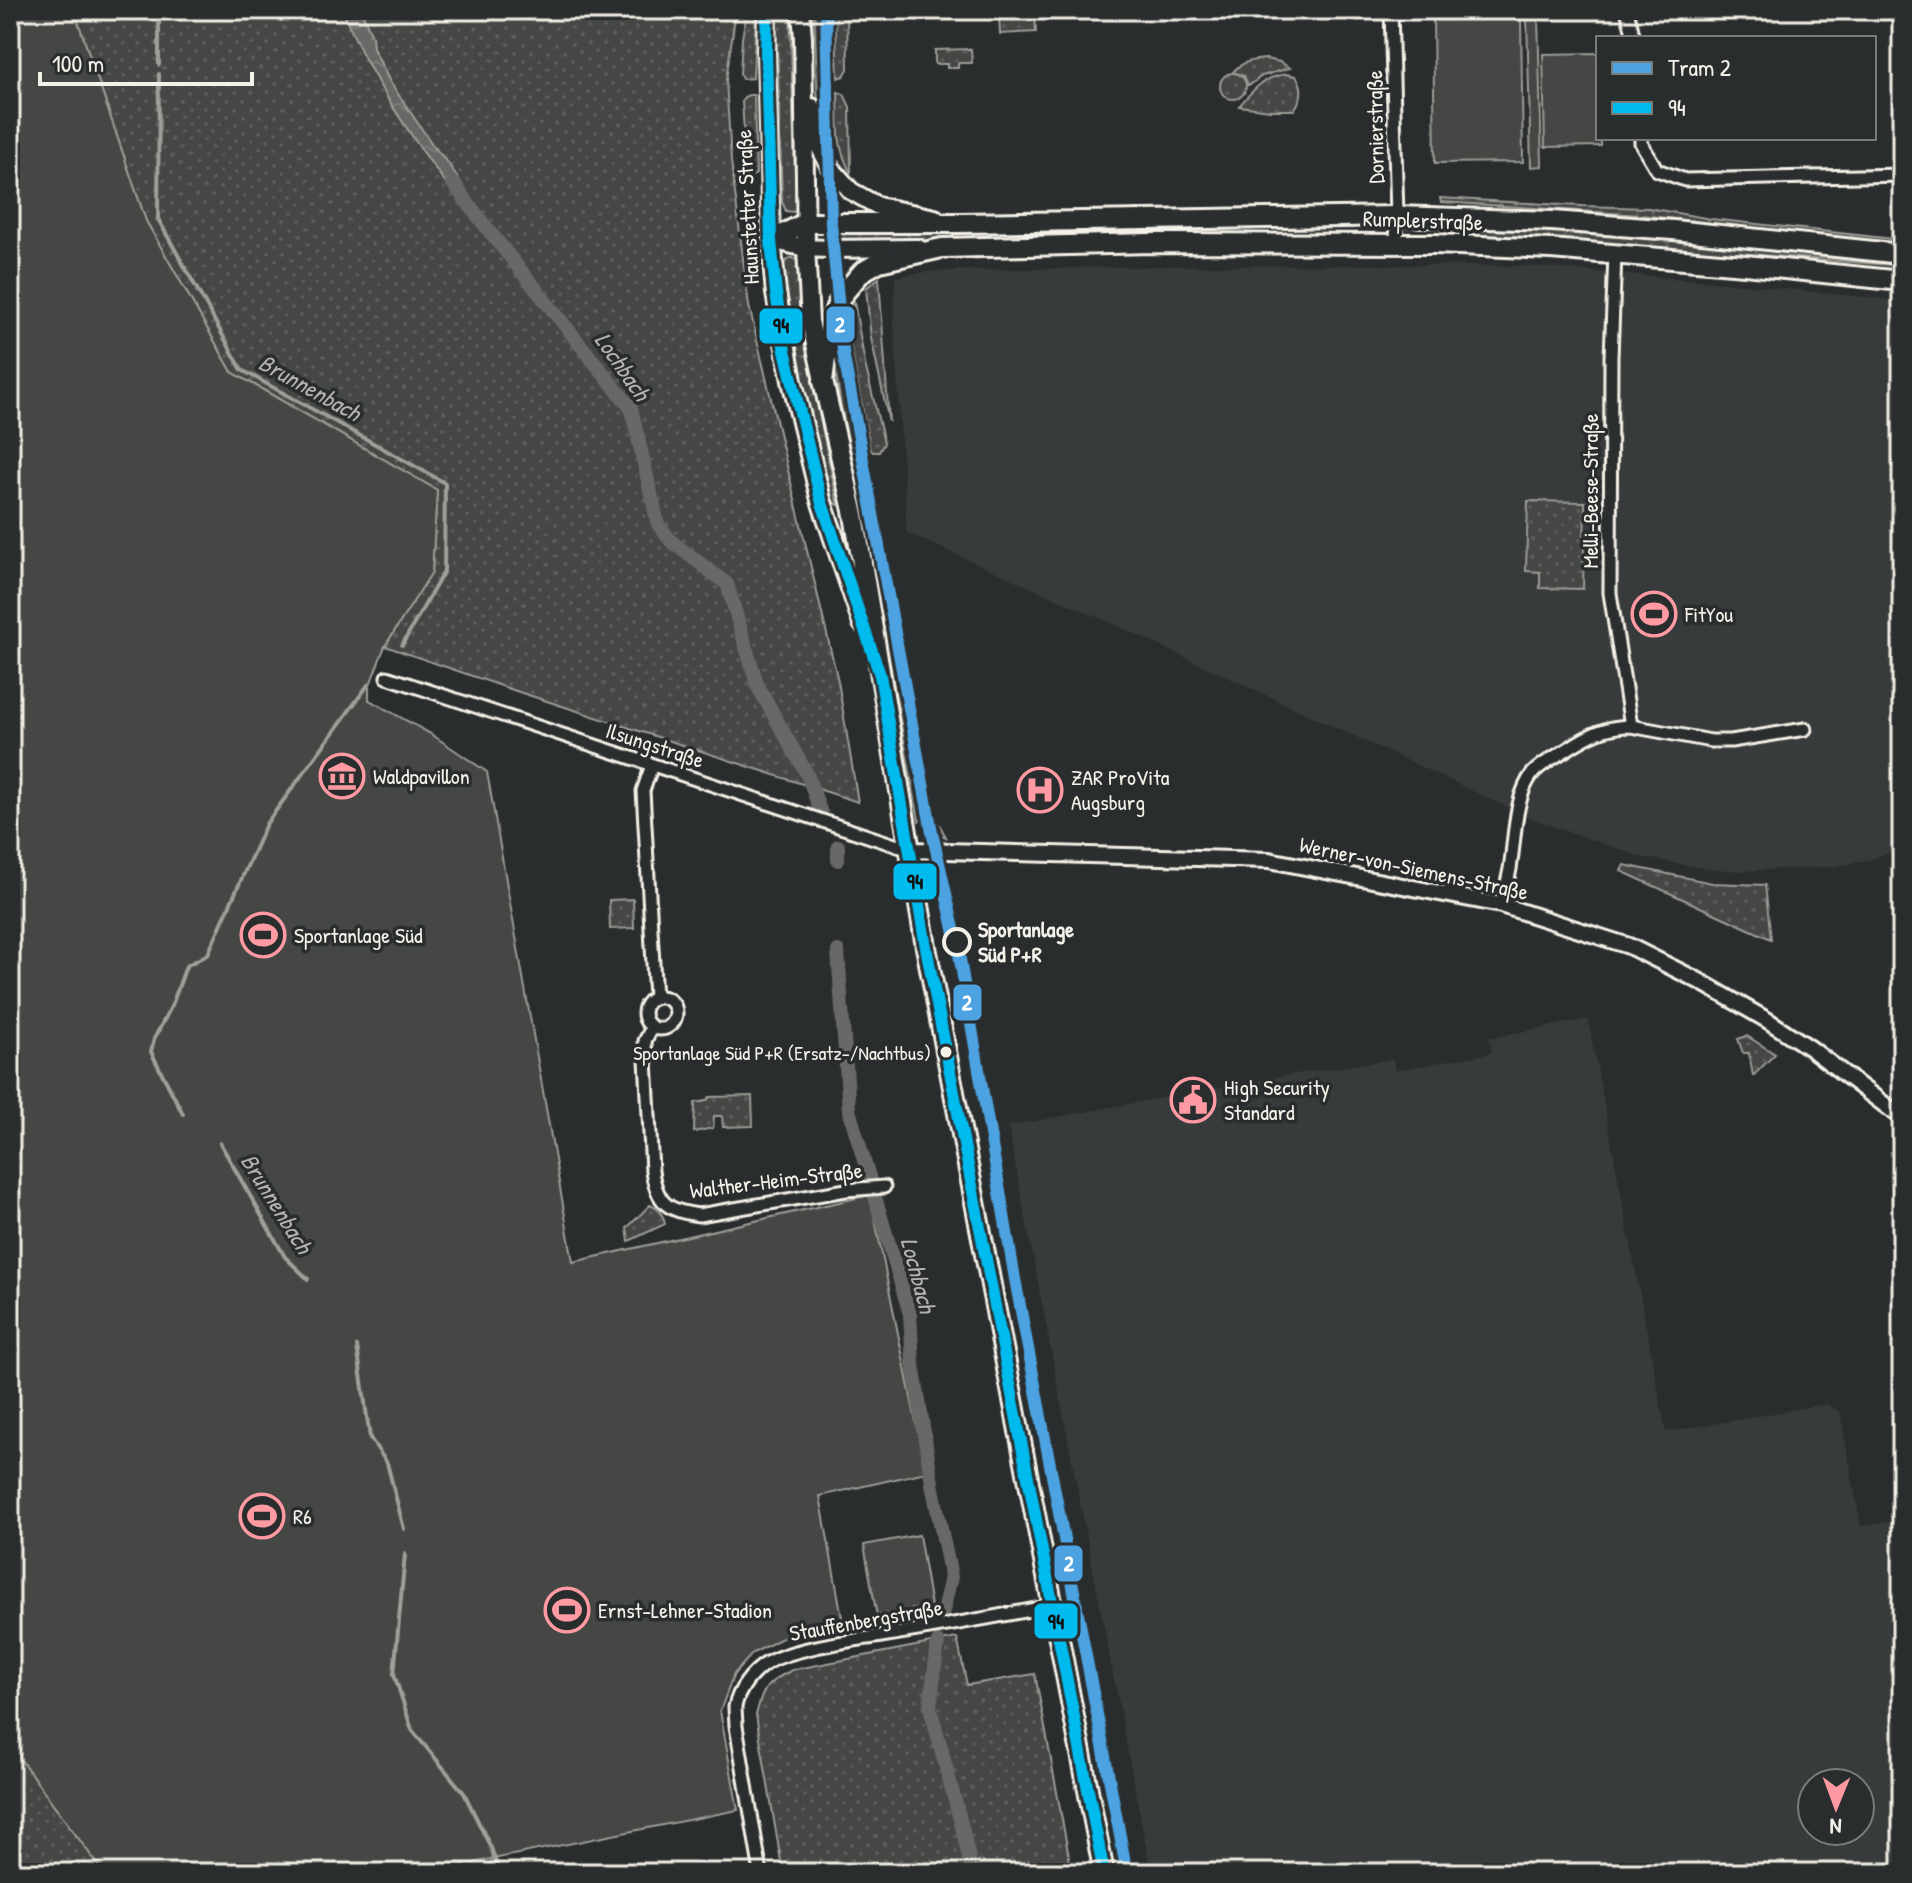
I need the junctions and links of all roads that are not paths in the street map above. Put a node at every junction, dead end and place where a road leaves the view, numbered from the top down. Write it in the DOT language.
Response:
graph roads {
  1 [pos="767,10"];
  2 [pos="801,10"];
  3 [pos="1391,10"];
  4 [pos="1627,10"];
  5 [pos="1634,36"];
  6 [pos="803,38"];
  7 [pos="1641,140"];
  8 [pos="1902,175"];
  9 [pos="1397,216"];
  10 [pos="805,223"];
  11 [pos="958,223"];
  12 [pos="771,240"];
  13 [pos="1396,243"];
  14 [pos="806,248"];
  15 [pos="942,248"];
  16 [pos="1615,254"];
  17 [pos="1902,254"];
  18 [pos="1902,281"];
  19 [pos="823,381"];
  20 [pos="880,675"];
  21 [pos="387,677"];
  22 [pos="1631,726"];
  23 [pos="1805,729"];
  24 [pos="652,765"];
  25 [pos="910,850"];
  26 [pos="1501,905"];
  27 [pos="655,998"];
  28 [pos="652,1027"];
  29 [pos="1902,1118"];
  30 [pos="883,1187"];
  31 [pos="1051,1606"];
  32 [pos="761,1873"];
  33 [pos="1104,1873"];
  1 -- 12 [label="main road, Haunstetter Straße"];
  2 -- 6 [label="main road, Haunstetter Straße"];
  3 -- 9 [label="street, Dornierstraße"];
  4 -- 5 [label="street"];
  6 -- 10 [label="main road, Haunstetter Straße"];
  6 -- 11 [label="main road, Rumplerstraße"];
  7 -- 8 [label="street"];
  9 -- 11 [label="main road, Rumplerstraße"];
  9 -- 13 [label="street, Dornierstraße"];
  9 -- 17 [label="main road, Rumplerstraße"];
  10 -- 11 [label="main road, Rumplerstraße"];
  10 -- 12 [label="main road, Rumplerstraße"];
  10 -- 14 [label="main road, Haunstetter Straße"];
  12 -- 14 [label="main road, Rumplerstraße"];
  12 -- 20 [label="main road, Haunstetter Straße"];
  13 -- 15 [label="main road, Rumplerstraße"];
  13 -- 16 [label="main road, Rumplerstraße"];
  14 -- 15 [label="main road, Rumplerstraße"];
  14 -- 19 [label="main road, Haunstetter Straße"];
  15 -- 19 [label="main road, Rumplerstraße"];
  16 -- 18 [label="main road, Rumplerstraße"];
  16 -- 22 [label="street, Melli-Beese-Straße"];
  19 -- 20 [label="main road, Haunstetter Straße"];
  20 -- 25 [label="main road, Haunstetter Straße"];
  21 -- 24 [label="street, Ilsungstraße"];
  22 -- 23 [label="street"];
  22 -- 26 [label="street"];
  24 -- 25 [label="street, Ilsungstraße"];
  24 -- 27 [label="street, Walther-Heim-Straße"];
  25 -- 26 [label="street, Werner-von-Siemens-Straße"];
  25 -- 31 [label="main road, Haunstetter Straße"];
  26 -- 29 [label="street, Werner-von-Siemens-Straße"];
  27 -- 28 [label="street, Walther-Heim-Straße"];
  27 -- 28 [label="street"];
  28 -- 30 [label="street, Walther-Heim-Straße"];
  31 -- 32 [label="street, Stauffenbergstraße"];
  31 -- 33 [label="main road, Haunstetter Straße"];
}
